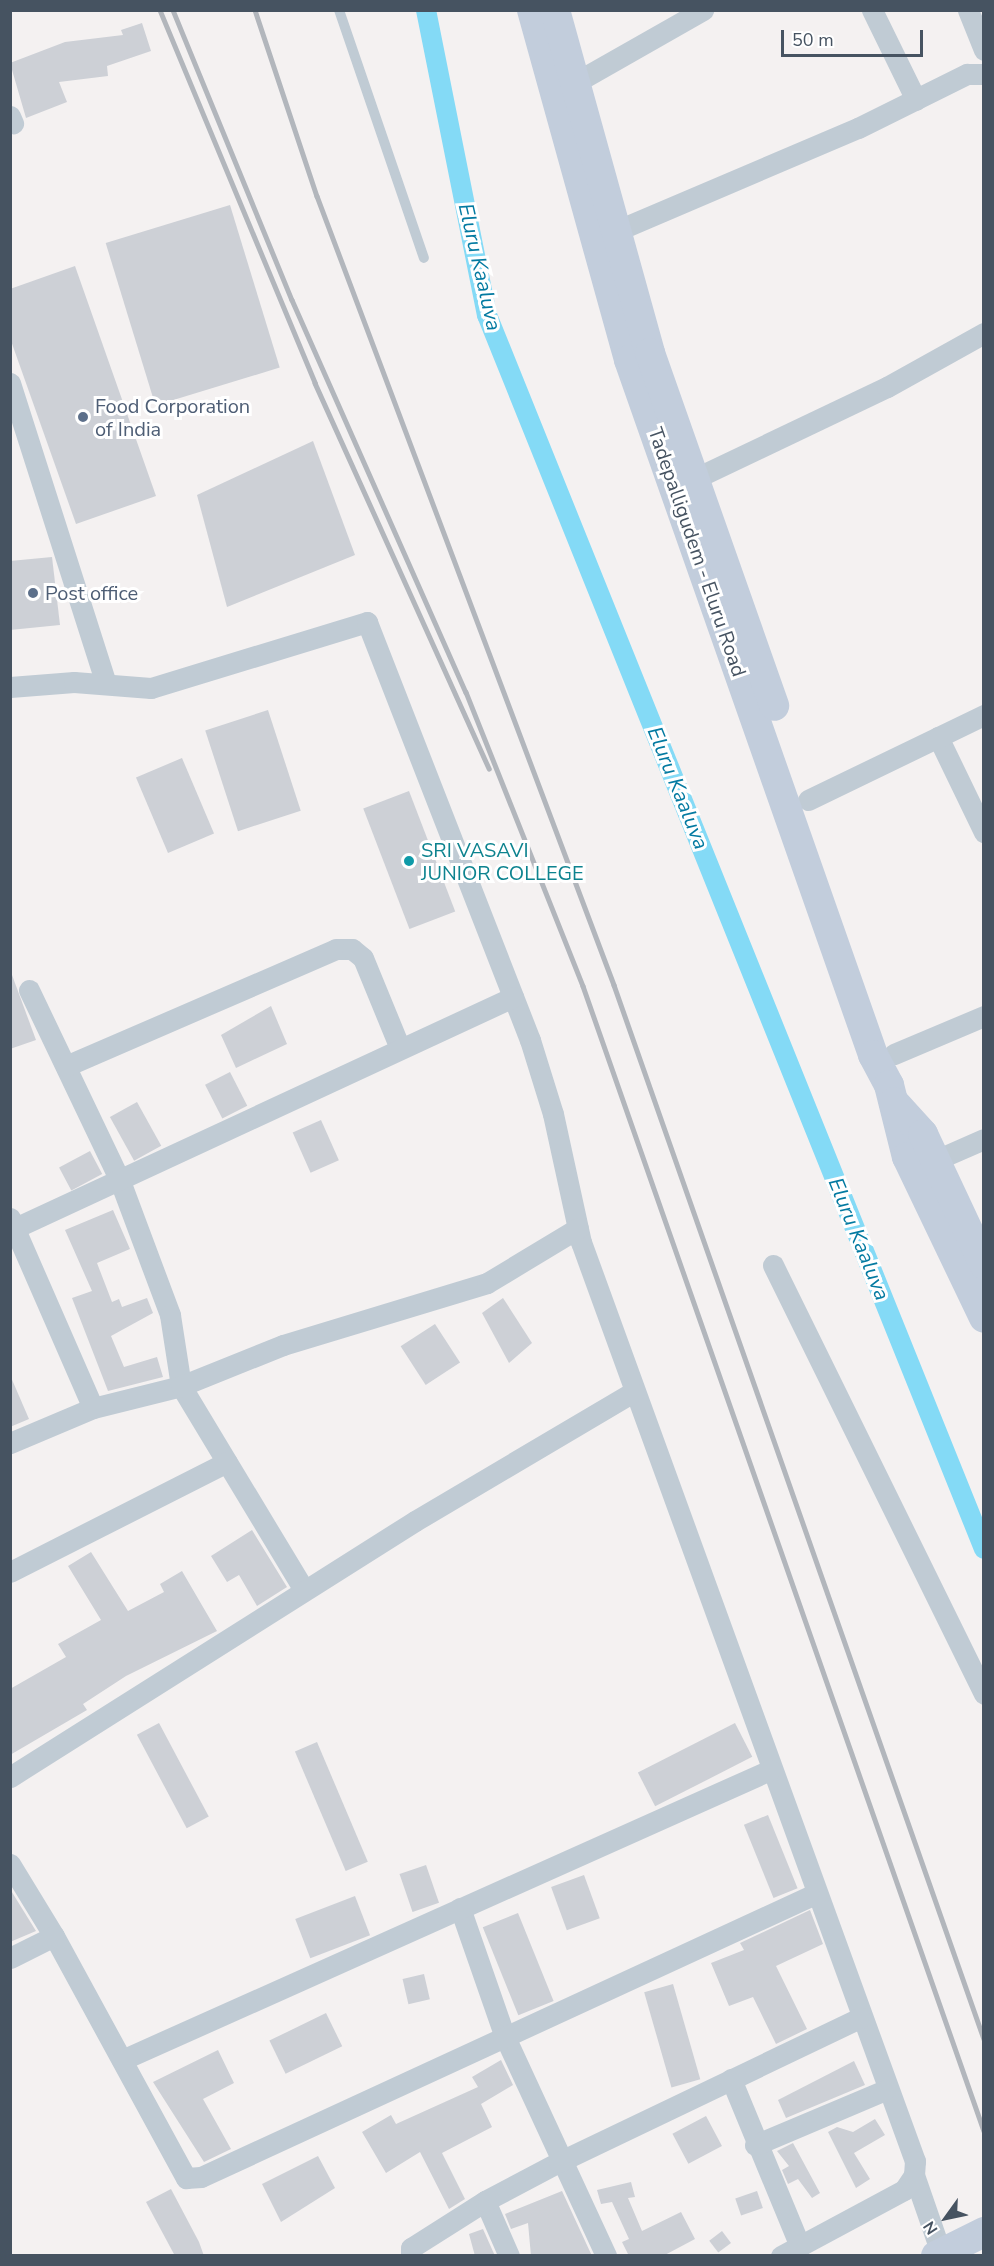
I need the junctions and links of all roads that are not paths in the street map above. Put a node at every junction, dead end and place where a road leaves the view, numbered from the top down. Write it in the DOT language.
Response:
graph roads {
  1 [pos="339,10"];
  2 [pos="532,10"];
  3 [pos="555,10"];
  4 [pos="703,10"];
  5 [pos="872,10"];
  6 [pos="968,10"];
  7 [pos="984,50"];
  8 [pos="984,74"];
  9 [pos="571,85"];
  10 [pos="916,100"];
  11 [pos="616,231"];
  12 [pos="424,258"];
  13 [pos="984,333"];
  14 [pos="13,397"];
  15 [pos="696,478"];
  16 [pos="106,684"];
  17 [pos="10,687"];
  18 [pos="984,715"];
  19 [pos="938,737"];
  20 [pos="808,800"];
  21 [pos="984,832"];
  22 [pos="29,990"];
  23 [pos="513,997"];
  24 [pos="984,1016"];
  25 [pos="400,1048"];
  26 [pos="894,1054"];
  27 [pos="66,1066"];
  28 [pos="894,1104"];
  29 [pos="984,1139"];
  30 [pos="936,1160"];
  31 [pos="120,1181"];
  32 [pos="13,1223"];
  33 [pos="578,1228"];
  34 [pos="984,1264"];
  35 [pos="773,1265"];
  36 [pos="984,1318"];
  37 [pos="181,1386"];
  38 [pos="633,1392"];
  39 [pos="93,1408"];
  40 [pos="10,1443"];
  41 [pos="227,1462"];
  42 [pos="10,1572"];
  43 [pos="304,1590"];
  44 [pos="984,1694"];
  45 [pos="770,1770"];
  46 [pos="10,1777"];
  47 [pos="10,1864"];
  48 [pos="817,1893"];
  49 [pos="460,1908"];
  50 [pos="54,1936"];
  51 [pos="10,1958"];
  52 [pos="860,2018"];
  53 [pos="505,2037"];
  54 [pos="122,2060"];
  55 [pos="731,2079"];
  56 [pos="885,2090"];
  57 [pos="756,2145"];
  58 [pos="559,2162"];
  59 [pos="914,2175"];
  60 [pos="485,2201"];
  61 [pos="984,2232"];
  62 [pos="800,2246"];
  63 [pos="939,2254"];
  64 [pos="411,2256"];
  65 [pos="509,2256"];
  66 [pos="606,2256"];
  67 [pos="781,2256"];
  1 -- 12 [label="lane"];
  2 -- 28 [label="main road, Tadepalligudem - Eluru Road"];
  3 -- 9 [label="main road, Tadepalligudem - Eluru Road"];
  4 -- 9 [label="street"];
  5 -- 10 [label="street"];
  6 -- 7 [label="street"];
  8 -- 10 [label="street"];
  9 -- 11 [label="main road, Tadepalligudem - Eluru Road"];
  10 -- 11 [label="street"];
  11 -- 15 [label="main road, Tadepalligudem - Eluru Road"];
  13 -- 15 [label="street"];
  14 -- 16 [label="street"];
  15 -- 20 [label="main road, Tadepalligudem - Eluru Road"];
  16 -- 17 [label="street"];
  16 -- 23 [label="street"];
  18 -- 19 [label="street"];
  19 -- 20 [label="street"];
  19 -- 21 [label="street"];
  20 -- 26 [label="main road, Tadepalligudem - Eluru Road"];
  22 -- 27 [label="street"];
  23 -- 25 [label="street"];
  23 -- 33 [label="street"];
  24 -- 26 [label="street"];
  25 -- 27 [label="street"];
  25 -- 31 [label="street"];
  26 -- 28 [label="main road, Tadepalligudem - Eluru Road"];
  27 -- 31 [label="street"];
  28 -- 30 [label="main road, Tadepalligudem - Eluru Road"];
  28 -- 36 [label="main road, Tadepalligudem - Eluru Road"];
  29 -- 30 [label="street"];
  30 -- 34 [label="main road, Tadepalligudem - Eluru Road"];
  31 -- 32 [label="street"];
  31 -- 37 [label="street"];
  32 -- 39 [label="street"];
  33 -- 37 [label="street"];
  33 -- 38 [label="street"];
  35 -- 44 [label="street"];
  37 -- 39 [label="street"];
  37 -- 41 [label="street"];
  38 -- 43 [label="street"];
  38 -- 45 [label="street"];
  39 -- 40 [label="street"];
  41 -- 42 [label="street"];
  41 -- 43 [label="street"];
  43 -- 46 [label="street"];
  45 -- 48 [label="street"];
  45 -- 49 [label="street"];
  47 -- 50 [label="street"];
  48 -- 52 [label="street"];
  48 -- 53 [label="street"];
  49 -- 53 [label="street"];
  49 -- 54 [label="street"];
  50 -- 51 [label="street"];
  50 -- 54 [label="street"];
  52 -- 55 [label="street"];
  52 -- 56 [label="street"];
  53 -- 54 [label="street"];
  53 -- 58 [label="street"];
  55 -- 57 [label="street"];
  55 -- 58 [label="street"];
  56 -- 57 [label="street"];
  56 -- 59 [label="street"];
  57 -- 62 [label="street"];
  58 -- 60 [label="street"];
  58 -- 66 [label="street"];
  59 -- 62 [label="street"];
  59 -- 63 [label="street"];
  60 -- 64 [label="street"];
  60 -- 65 [label="street"];
  61 -- 63 [label="main road"];
  62 -- 67 [label="street"];
}
